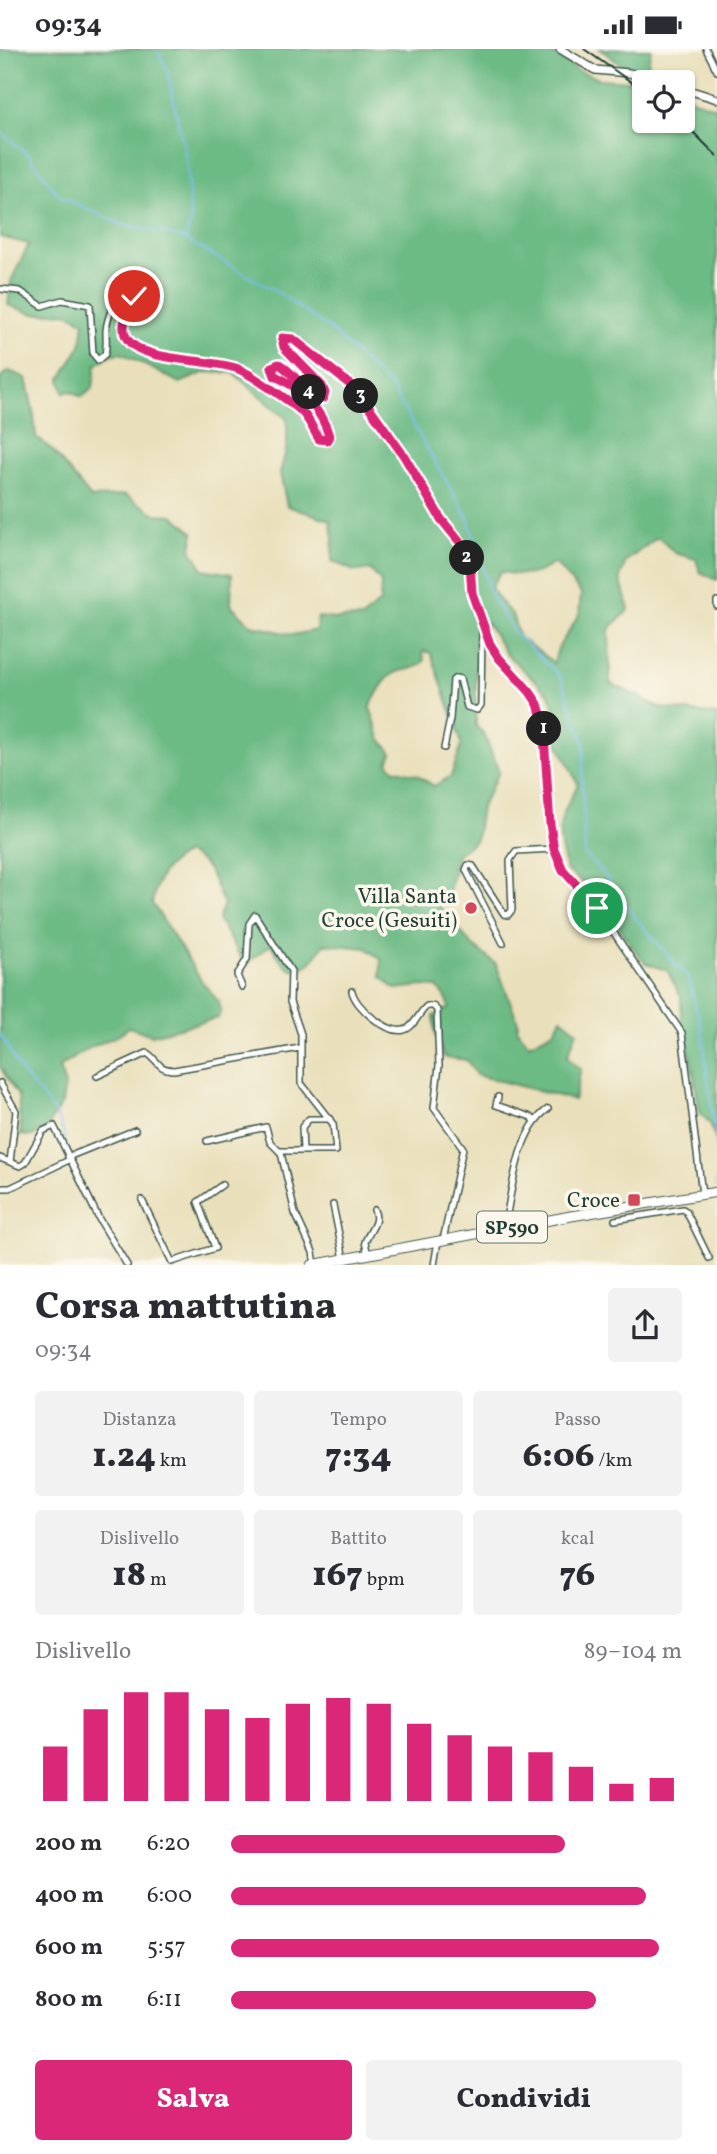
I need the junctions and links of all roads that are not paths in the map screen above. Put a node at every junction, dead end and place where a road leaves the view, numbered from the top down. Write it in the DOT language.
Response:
graph roads {
  1 [pos="560,49"];
  2 [pos="706,49"];
  3 [pos="717,71"];
  4 [pos="632,74"];
  5 [pos="695,92"];
  6 [pos="717,99"];
  7 [pos="0,289"];
  8 [pos="484,626"];
  9 [pos="444,748"];
  10 [pos="554,849"];
  11 [pos="503,943"];
  12 [pos="242,987"];
  13 [pos="352,991"];
  14 [pos="300,1048"];
  15 [pos="97,1076"];
  16 [pos="0,1083"];
  17 [pos="499,1097"];
  18 [pos="548,1109"];
  19 [pos="330,1119"];
  20 [pos="535,1121"];
  21 [pos="135,1130"];
  22 [pos="207,1141"];
  23 [pos="279,1151"];
  24 [pos="303,1151"];
  25 [pos="0,1158"];
  26 [pos="68,1158"];
  27 [pos="10,1162"];
  28 [pos="222,1185"];
  29 [pos="0,1188"];
  30 [pos="710,1193"];
  31 [pos="142,1200"];
  32 [pos="333,1205"];
  33 [pos="374,1210"];
  34 [pos="638,1210"];
  35 [pos="615,1220"];
  36 [pos="504,1229"];
  37 [pos="440,1241"];
  38 [pos="368,1255"];
  39 [pos="709,1258"];
  40 [pos="344,1259"];
  41 [pos="173,1263"];
  42 [pos="127,1265"];
  43 [pos="314,1265"];
  44 [pos="434,1265"];
  1 -- 4 [label="street"];
  2 -- 3 [label="street"];
  5 -- 6 [label="street"];
  7 -- 8 [label="street"];
  8 -- 9 [label="street"];
  8 -- 10 [label="street"];
  10 -- 11 [label="street"];
  10 -- 30 [label="street"];
  12 -- 14 [label="street"];
  13 -- 37 [label="street"];
  14 -- 15 [label="street"];
  14 -- 19 [label="street"];
  16 -- 27 [label="street"];
  17 -- 20 [label="street"];
  18 -- 20 [label="street"];
  19 -- 24 [label="street"];
  19 -- 24 [label="street"];
  20 -- 36 [label="street"];
  21 -- 26 [label="street"];
  22 -- 23 [label="street"];
  23 -- 24 [label="street"];
  23 -- 43 [label="street"];
  25 -- 27 [label="street"];
  26 -- 27 [label="street"];
  26 -- 29 [label="street"];
  26 -- 42 [label="street"];
  28 -- 41 [label="street"];
  30 -- 34 [label="main road, SP590"];
  31 -- 41 [label="street"];
  32 -- 40 [label="street"];
  33 -- 38 [label="street"];
  34 -- 35 [label="street"];
  34 -- 36 [label="main road, SP590"];
  34 -- 39 [label="street"];
  36 -- 37 [label="main road, SP590"];
  37 -- 38 [label="main road, SP590"];
  37 -- 44 [label="street"];
  38 -- 40 [label="main road, SP590"];
  40 -- 43 [label="main road, SP590"];
}
